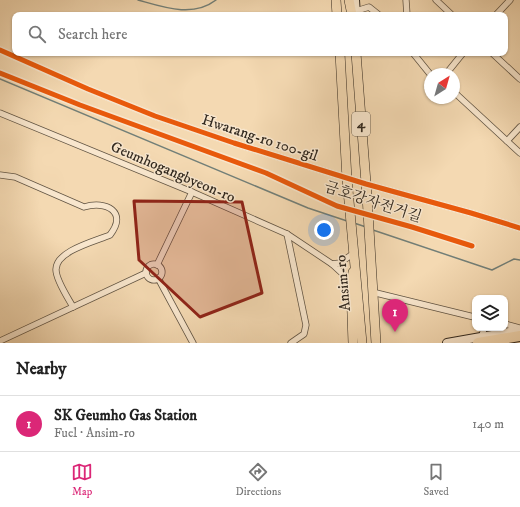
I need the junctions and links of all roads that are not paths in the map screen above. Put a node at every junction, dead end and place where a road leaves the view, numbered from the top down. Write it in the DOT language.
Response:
graph roads {
  1 [pos="336,0"];
  2 [pos="350,0"];
  3 [pos="355,0"];
  4 [pos="406,0"];
  5 [pos="436,0"];
  6 [pos="510,0"];
  7 [pos="337,12"];
  8 [pos="354,12"];
  9 [pos="355,12"];
  10 [pos="360,12"];
  11 [pos="375,12"];
  12 [pos="407,12"];
  13 [pos="449,12"];
  14 [pos="499,12"];
  15 [pos="0,50"];
  16 [pos="12,55"];
  17 [pos="13,56"];
  18 [pos="340,56"];
  19 [pos="356,56"];
  20 [pos="415,56"];
  21 [pos="461,56"];
  22 [pos="495,56"];
  23 [pos="425,68"];
  24 [pos="451,68"];
  25 [pos="520,79"];
  26 [pos="460,98"];
  27 [pos="0,112"];
  28 [pos="520,126"];
  29 [pos="507,141"];
  30 [pos="520,153"];
  31 [pos="0,175"];
  32 [pos="347,179"];
  33 [pos="366,184"];
  34 [pos="192,192"];
  35 [pos="520,228"];
  36 [pos="287,234"];
  37 [pos="354,253"];
  38 [pos="356,263"];
  39 [pos="332,264"];
  40 [pos="157,265"];
  41 [pos="146,273"];
  42 [pos="158,278"];
  43 [pos="350,286"];
  44 [pos="372,292"];
  45 [pos="73,307"];
  46 [pos="472,317"];
  47 [pos="508,325"];
  48 [pos="520,329"];
  49 [pos="481,336"];
  50 [pos="520,336"];
  51 [pos="0,341"];
  52 [pos="193,343"];
  53 [pos="292,343"];
  54 [pos="353,343"];
  55 [pos="362,343"];
  56 [pos="376,343"];
  57 [pos="447,343"];
  1 -- 7 [label="main road"];
  2 -- 8 [label="main road"];
  3 -- 9 [label="main road"];
  4 -- 12 [label="street"];
  5 -- 13 [label="street"];
  6 -- 14 [label="street"];
  10 -- 11 [label="street"];
  15 -- 16 [label="street, Hwarang-ro 100-gil"];
  17 -- 32 [label="street, Hwarang-ro 100-gil"];
  18 -- 32 [label="main road, Ansim-ro"];
  19 -- 33 [label="main road, Ansim-ro / 4"];
  20 -- 23 [label="street"];
  21 -- 24 [label="street"];
  22 -- 25 [label="street"];
  26 -- 29 [label="street"];
  27 -- 34 [label="street, Geumhogangbyeon-ro"];
  28 -- 29 [label="street"];
  29 -- 30 [label="street"];
  31 -- 45 [label="street"];
  32 -- 33 [label="street, Hwarang-ro 100-gil"];
  32 -- 37 [label="main road, Ansim-ro"];
  33 -- 35 [label="street, Hwarang-ro 100-gil"];
  33 -- 44 [label="main road, Ansim-ro / 4"];
  34 -- 36 [label="street, Geumhogangbyeon-ro"];
  34 -- 40 [label="street"];
  36 -- 39 [label="street, Geumhogangbyeon-ro"];
  36 -- 53 [label="street"];
  37 -- 38 [label="main road, Ansim-ro"];
  37 -- 39 [label="street"];
  38 -- 43 [label="main road"];
  38 -- 55 [label="main road, Ansim-ro"];
  39 -- 43 [label="street, Geumhogangbyeon-ro"];
  40 -- 41 [label="street"];
  40 -- 42 [label="street"];
  41 -- 42 [label="street"];
  41 -- 45 [label="street"];
  42 -- 52 [label="street"];
  43 -- 54 [label="main road"];
  44 -- 46 [label="street"];
  44 -- 56 [label="main road, Ansim-ro / 4"];
  45 -- 51 [label="street"];
  47 -- 48 [label="street"];
  48 -- 49 [label="main road"];
  49 -- 50 [label="highway"];
  49 -- 57 [label="main road"];
}
